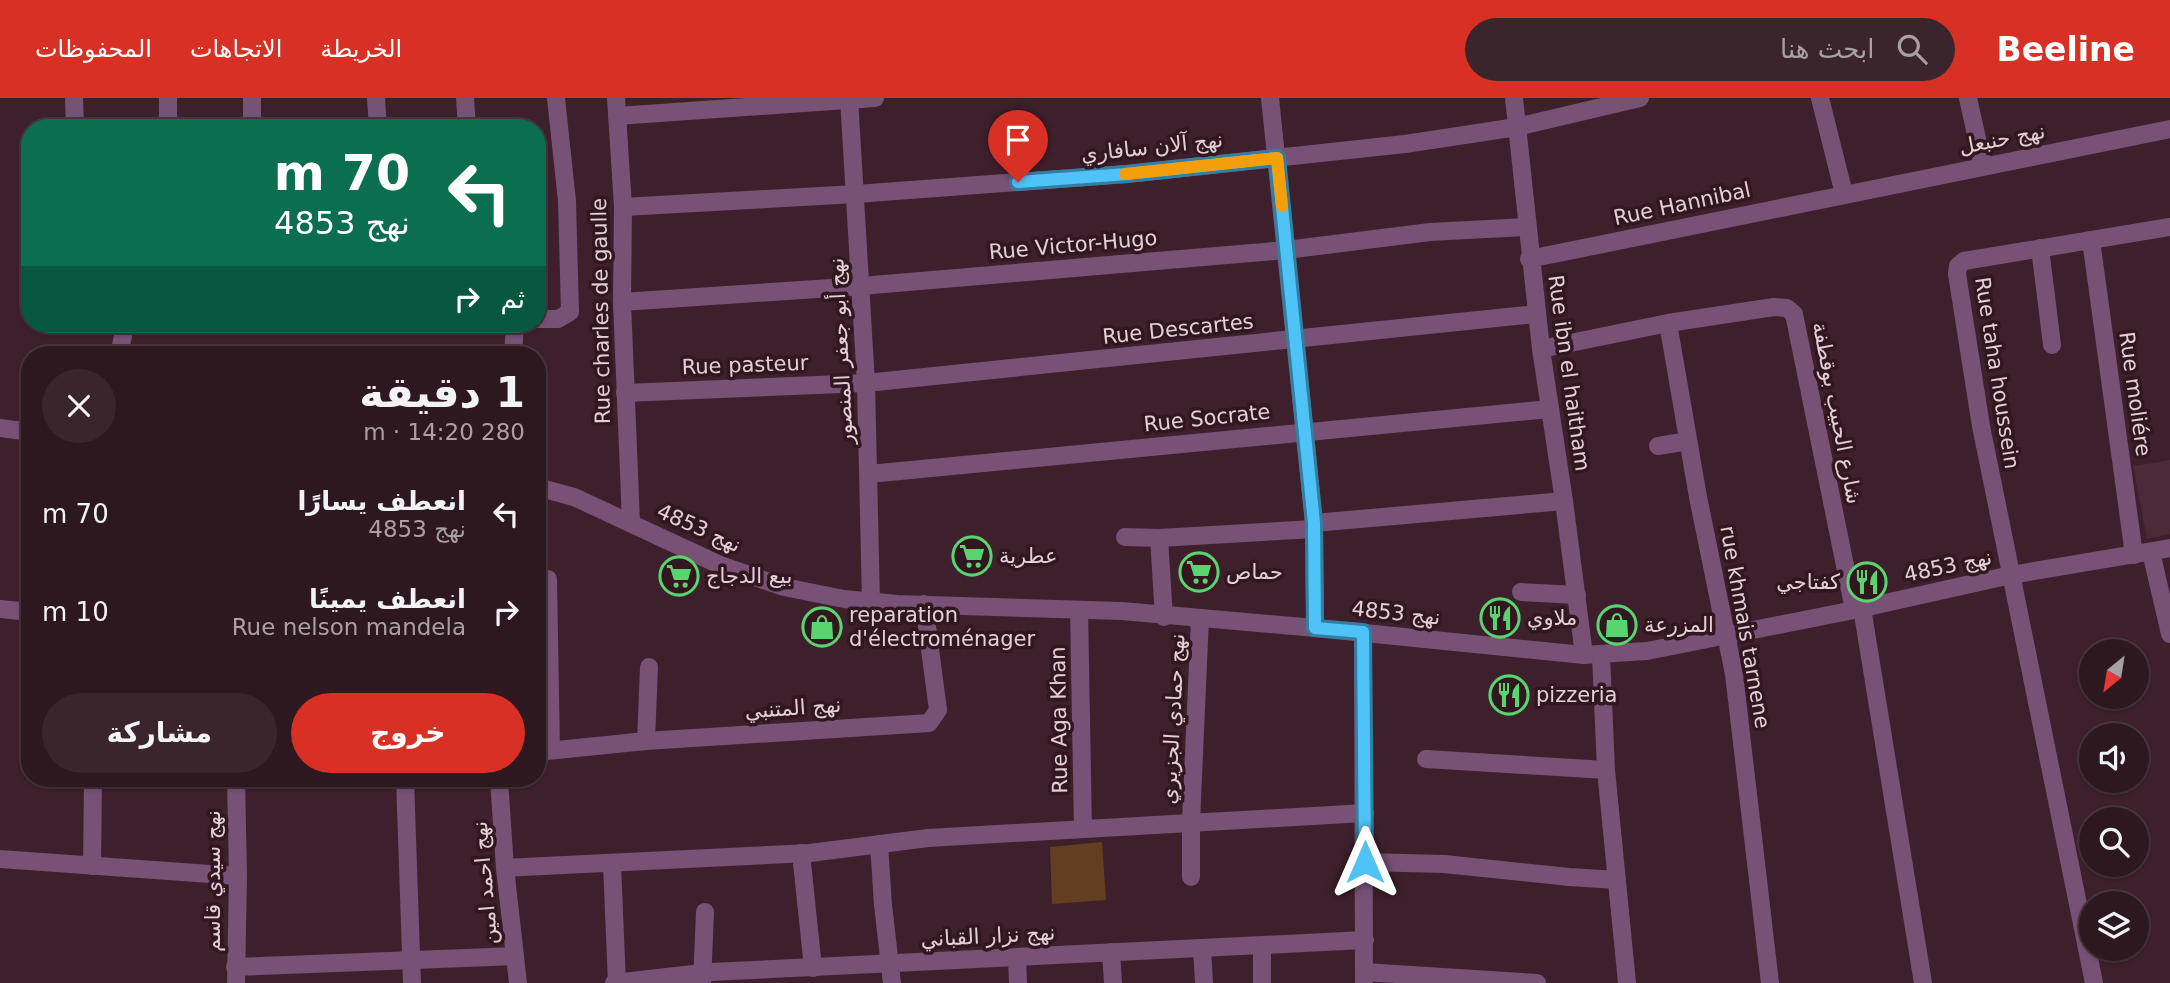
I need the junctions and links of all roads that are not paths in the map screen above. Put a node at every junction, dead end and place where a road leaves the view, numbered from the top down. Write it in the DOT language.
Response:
graph roads {
  1 [pos="75,98"];
  2 [pos="168,98"];
  3 [pos="252,98"];
  4 [pos="376,98"];
  5 [pos="466,98"];
  6 [pos="556,98"];
  7 [pos="874,98"];
  8 [pos="1270,98"];
  9 [pos="1514,98"];
  10 [pos="1640,98"];
  11 [pos="1820,98"];
  12 [pos="1968,98"];
  13 [pos="849,99"];
  14 [pos="616,107"];
  15 [pos="75,119"];
  16 [pos="168,119"];
  17 [pos="252,119"];
  18 [pos="377,119"];
  19 [pos="467,119"];
  20 [pos="1517,127"];
  21 [pos="2170,129"];
  22 [pos="1277,158"];
  23 [pos="1983,166"];
  24 [pos="856,194"];
  25 [pos="1843,194"];
  26 [pos="623,207"];
  27 [pos="1527,227"];
  28 [pos="2170,227"];
  29 [pos="2091,240"];
  30 [pos="2040,248"];
  31 [pos="1286,250"];
  32 [pos="1529,259"];
  33 [pos="861,286"];
  34 [pos="622,302"];
  35 [pos="1536,314"];
  36 [pos="546,319"];
  37 [pos="1668,323"];
  38 [pos="1295,340"];
  39 [pos="2052,345"];
  40 [pos="1541,349"];
  41 [pos="866,383"];
  42 [pos="625,393"];
  43 [pos="1550,409"];
  44 [pos="0,428"];
  45 [pos="21,431"];
  46 [pos="1305,431"];
  47 [pos="1688,441"];
  48 [pos="1658,446"];
  49 [pos="869,474"];
  50 [pos="546,489"];
  51 [pos="1564,501"];
  52 [pos="631,523"];
  53 [pos="1314,526"];
  54 [pos="1125,537"];
  55 [pos="1159,538"];
  56 [pos="2170,548"];
  57 [pos="2142,554"];
  58 [pos="2011,575"];
  59 [pos="548,579"];
  60 [pos="1521,592"];
  61 [pos="1577,595"];
  62 [pos="871,602"];
  63 [pos="924,604"];
  64 [pos="0,609"];
  65 [pos="1858,609"];
  66 [pos="1079,610"];
  67 [pos="21,611"];
  68 [pos="1164,617"];
  69 [pos="1200,618"];
  70 [pos="1315,628"];
  71 [pos="1363,632"];
  72 [pos="2170,634"];
  73 [pos="1726,635"];
  74 [pos="1592,655"];
  75 [pos="546,665"];
  76 [pos="649,667"];
  77 [pos="646,741"];
  78 [pos="546,751"];
  79 [pos="1426,759"];
  80 [pos="1606,769"];
  81 [pos="93,787"];
  82 [pos="236,787"];
  83 [pos="405,787"];
  84 [pos="500,787"];
  85 [pos="1365,813"];
  86 [pos="1191,822"];
  87 [pos="1083,829"];
  88 [pos="879,844"];
  89 [pos="801,853"];
  90 [pos="0,859"];
  91 [pos="1365,862"];
  92 [pos="612,864"];
  93 [pos="92,866"];
  94 [pos="505,868"];
  95 [pos="238,876"];
  96 [pos="1191,877"];
  97 [pos="1617,880"];
  98 [pos="705,912"];
  99 [pos="1365,940"];
  100 [pos="1262,946"];
  101 [pos="1202,948"];
  102 [pos="1111,952"];
  103 [pos="515,956"];
  104 [pos="1017,957"];
  105 [pos="410,962"];
  106 [pos="891,965"];
  107 [pos="808,973"];
  108 [pos="235,975"];
  109 [pos="1364,978"];
  110 [pos="702,979"];
  111 [pos="412,983"];
  112 [pos="517,983"];
  113 [pos="616,983"];
  114 [pos="892,983"];
  115 [pos="1018,983"];
  116 [pos="1113,983"];
  117 [pos="1204,983"];
  118 [pos="1262,983"];
  119 [pos="1537,983"];
  120 [pos="1627,983"];
  121 [pos="1770,983"];
  122 [pos="1923,983"];
  123 [pos="2094,983"];
  1 -- 15 [label="street"];
  2 -- 16 [label="street"];
  3 -- 17 [label="street"];
  4 -- 18 [label="street"];
  5 -- 19 [label="street"];
  6 -- 36 [label="street"];
  7 -- 13 [label="street"];
  8 -- 22 [label="street"];
  9 -- 20 [label="street, Rue ibn el haitham"];
  10 -- 20 [label="street, نهج آلان سافاري"];
  11 -- 25 [label="street"];
  12 -- 23 [label="street"];
  13 -- 14 [label="street"];
  13 -- 24 [label="street, نهج أبو جعفر المنصور"];
  14 -- 26 [label="street, Rue charles de gaulle"];
  20 -- 22 [label="street, نهج آلان سافاري"];
  20 -- 27 [label="street, Rue ibn el haitham"];
  21 -- 23 [label="street, نهج حنبعل"];
  22 -- 24 [label="street, نهج آلان سافاري"];
  22 -- 31 [label="street"];
  23 -- 25 [label="street, نهج حنبعل"];
  24 -- 26 [label="street, نهج آلان سافاري"];
  24 -- 33 [label="street, نهج أبو جعفر المنصور"];
  25 -- 32 [label="street, Rue Hannibal"];
  26 -- 34 [label="street, Rue charles de gaulle"];
  27 -- 31 [label="street, Rue Victor-Hugo"];
  27 -- 32 [label="street, Rue ibn el haitham"];
  28 -- 29 [label="street, Rue taha houssein"];
  29 -- 30 [label="street, Rue taha houssein"];
  29 -- 57 [label="street, Rue moliére"];
  30 -- 39 [label="street"];
  30 -- 58 [label="street, Rue taha houssein"];
  31 -- 33 [label="street, Rue Victor-Hugo"];
  31 -- 38 [label="street"];
  32 -- 35 [label="street, Rue ibn el haitham"];
  33 -- 34 [label="street, Rue Victor-Hugo"];
  33 -- 41 [label="street, نهج أبو جعفر المنصور"];
  34 -- 42 [label="street, Rue charles de gaulle"];
  35 -- 38 [label="street, Rue Descartes"];
  35 -- 40 [label="street, Rue ibn el haitham"];
  37 -- 40 [label="street, شارع الحبيب بوقطفة"];
  37 -- 47 [label="street, rue khmais tarnene"];
  37 -- 65 [label="street, شارع الحبيب بوقطفة"];
  38 -- 41 [label="street, Rue Descartes"];
  38 -- 46 [label="street"];
  40 -- 43 [label="street, Rue ibn el haitham"];
  41 -- 42 [label="street, Rue pasteur"];
  41 -- 49 [label="street, نهج أبو جعفر المنصور"];
  42 -- 52 [label="street, Rue charles de gaulle"];
  43 -- 46 [label="street, Rue Socrate"];
  43 -- 51 [label="street, Rue ibn el haitham"];
  44 -- 45 [label="street"];
  46 -- 49 [label="street, Rue Socrate"];
  46 -- 53 [label="street"];
  47 -- 48 [label="street"];
  47 -- 73 [label="street, rue khmais tarnene"];
  49 -- 62 [label="street, نهج أبو جعفر المنصور"];
  50 -- 52 [label="street, نهج 4853"];
  51 -- 53 [label="street"];
  51 -- 61 [label="street, Rue ibn el haitham"];
  52 -- 62 [label="street, نهج 4853"];
  53 -- 55 [label="street"];
  53 -- 70 [label="street"];
  54 -- 55 [label="street"];
  55 -- 68 [label="street"];
  56 -- 57 [label="street, نهج 4853"];
  57 -- 58 [label="street, نهج 4853"];
  57 -- 72 [label="street, Rue moliére"];
  58 -- 65 [label="street, نهج 4853"];
  58 -- 123 [label="street"];
  59 -- 75 [label="street"];
  60 -- 61 [label="street"];
  61 -- 74 [label="street, Rue ibn el haitham"];
  62 -- 63 [label="street, نهج 4853"];
  63 -- 66 [label="street, نهج 4853"];
  63 -- 77 [label="street, نهج المتنبي"];
  64 -- 67 [label="street"];
  65 -- 73 [label="street, نهج 4853"];
  65 -- 122 [label="street"];
  66 -- 68 [label="street, نهج 4853"];
  66 -- 87 [label="street, Rue Aga Khan"];
  68 -- 69 [label="street, نهج 4853"];
  69 -- 70 [label="street, نهج 4853"];
  69 -- 86 [label="street, نهج حمادي الجزيري"];
  70 -- 71 [label="street, نهج 4853"];
  71 -- 74 [label="street, نهج 4853"];
  71 -- 85 [label="street"];
  73 -- 74 [label="street, نهج 4853"];
  73 -- 121 [label="street, rue khmais tarnene"];
  74 -- 80 [label="street, Rue ibn el haitham"];
  76 -- 77 [label="street"];
  77 -- 78 [label="street, نهج المتنبي"];
  79 -- 80 [label="street"];
  80 -- 97 [label="street, Rue ibn el haitham"];
  81 -- 93 [label="street"];
  82 -- 95 [label="street, نهج سيدي قاسم"];
  83 -- 105 [label="street"];
  84 -- 94 [label="street, نهج احمد امين"];
  85 -- 86 [label="street"];
  85 -- 91 [label="street"];
  86 -- 87 [label="street"];
  86 -- 96 [label="street, نهج حمادي الجزيري"];
  87 -- 88 [label="street"];
  88 -- 89 [label="street"];
  88 -- 106 [label="street"];
  89 -- 92 [label="street"];
  89 -- 107 [label="street"];
  90 -- 93 [label="street"];
  91 -- 97 [label="street"];
  91 -- 99 [label="street"];
  92 -- 94 [label="street"];
  92 -- 113 [label="street"];
  93 -- 95 [label="street"];
  94 -- 103 [label="street, نهج احمد امين"];
  95 -- 108 [label="street, نهج سيدي قاسم"];
  97 -- 120 [label="street, Rue ibn el haitham"];
  98 -- 110 [label="street"];
  99 -- 100 [label="street, نهج نزار القباني"];
  99 -- 109 [label="street"];
  100 -- 101 [label="street, نهج نزار القباني"];
  100 -- 118 [label="street"];
  101 -- 102 [label="street, نهج نزار القباني"];
  101 -- 117 [label="street"];
  102 -- 104 [label="street, نهج نزار القباني"];
  102 -- 116 [label="street"];
  103 -- 105 [label="street"];
  103 -- 112 [label="street, نهج احمد امين"];
  104 -- 106 [label="street, نهج نزار القباني"];
  104 -- 115 [label="street"];
  105 -- 108 [label="street"];
  105 -- 111 [label="street"];
  106 -- 107 [label="street, نهج نزار القباني"];
  106 -- 114 [label="street"];
  107 -- 110 [label="street, نهج نزار القباني"];
  109 -- 119 [label="street"];
  110 -- 113 [label="street, نهج نزار القباني"];
}
